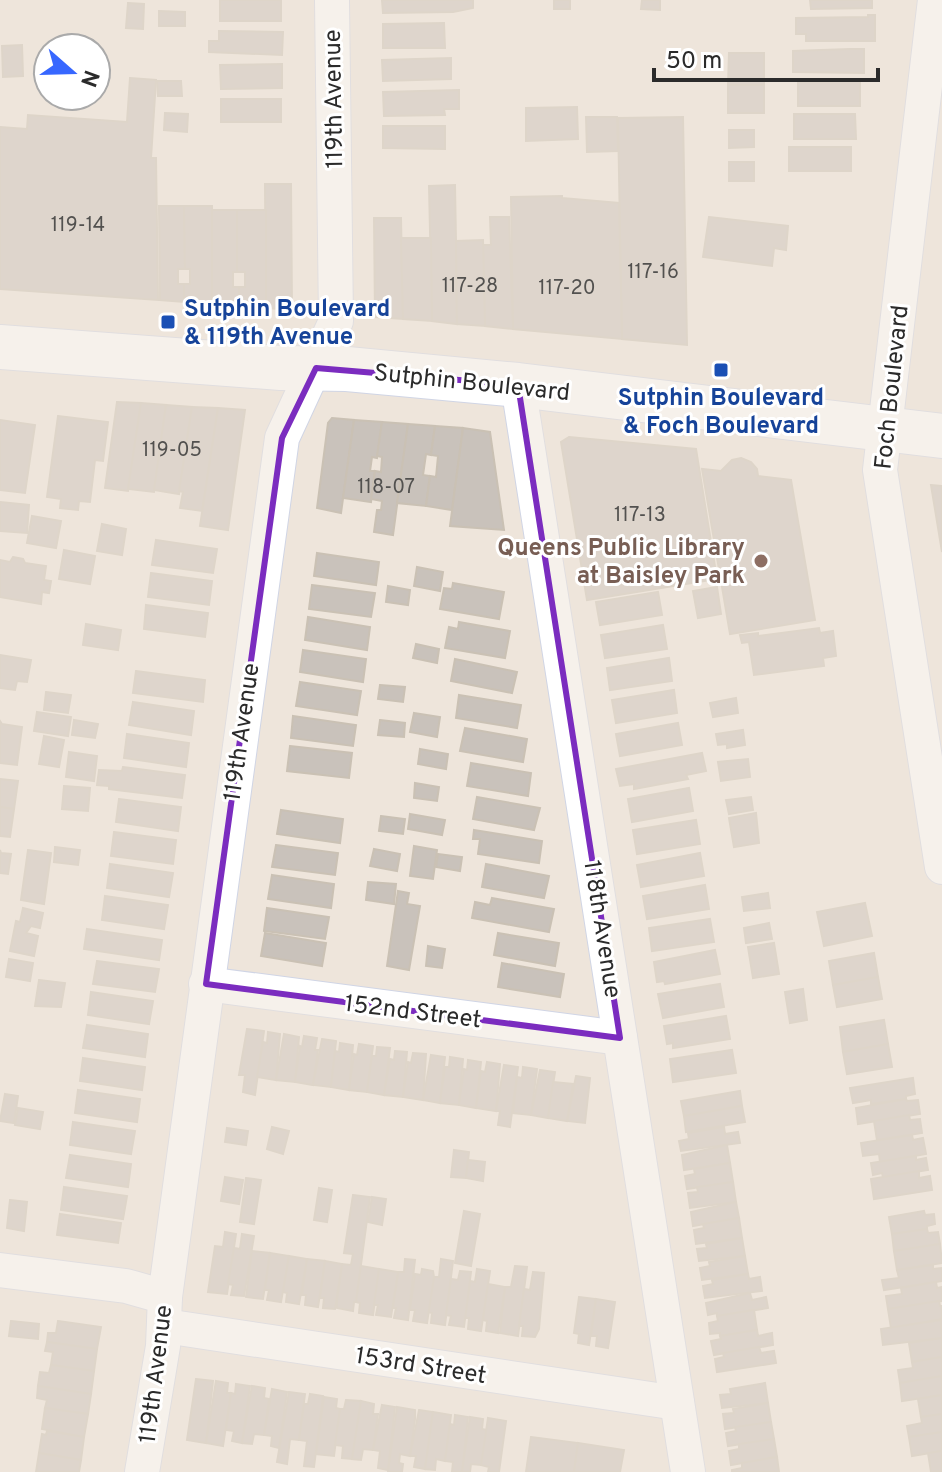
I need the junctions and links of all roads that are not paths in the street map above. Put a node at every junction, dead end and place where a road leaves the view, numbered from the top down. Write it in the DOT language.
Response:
graph roads {
  1 [pos="332,0"];
  2 [pos="935,0"];
  3 [pos="928,164"];
  4 [pos="0,347"];
  5 [pos="316,368"];
  6 [pos="518,385"];
  7 [pos="887,429"];
  8 [pos="942,436"];
  9 [pos="942,867"];
  10 [pos="206,984"];
  11 [pos="620,1038"];
  12 [pos="0,1270"];
  13 [pos="165,1311"];
  14 [pos="677,1403"];
  15 [pos="142,1472"];
  16 [pos="688,1472"];
  1 -- 5 [label="street, 119th Avenue"];
  2 -- 3 [label="street, Foch Boulevard"];
  3 -- 7 [label="street, Foch Boulevard"];
  4 -- 5 [label="main road, Sutphin Boulevard"];
  5 -- 6 [label="main road, Sutphin Boulevard"];
  5 -- 10 [label="street, 119th Avenue"];
  6 -- 7 [label="main road, Sutphin Boulevard"];
  6 -- 11 [label="street, 118th Avenue"];
  7 -- 8 [label="main road, Sutphin Boulevard"];
  7 -- 9 [label="street, Foch Boulevard"];
  10 -- 11 [label="street, 152nd Street"];
  10 -- 13 [label="street, 119th Avenue"];
  11 -- 14 [label="street, 118th Avenue"];
  12 -- 13 [label="street, 153rd Street"];
  13 -- 14 [label="street, 153rd Street"];
  13 -- 15 [label="street, 119th Avenue"];
  14 -- 16 [label="street, 118th Avenue"];
}
